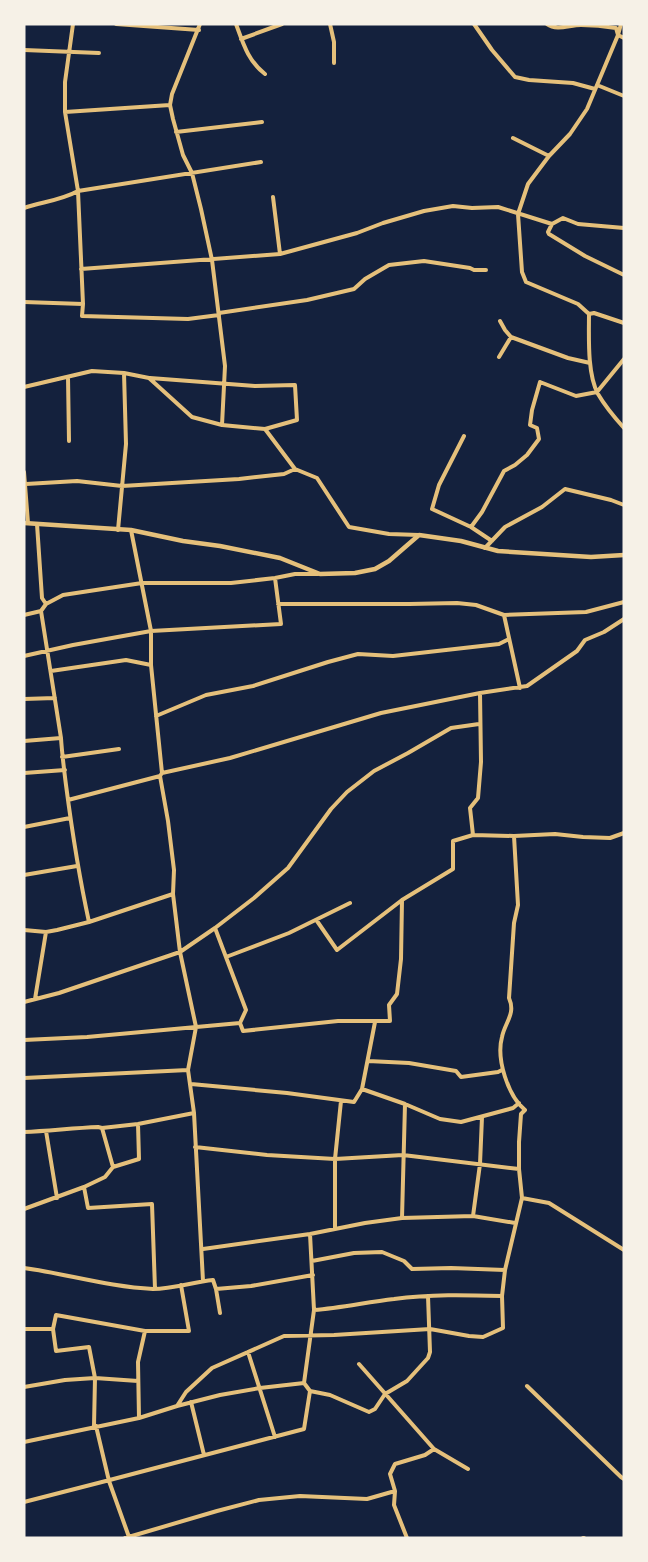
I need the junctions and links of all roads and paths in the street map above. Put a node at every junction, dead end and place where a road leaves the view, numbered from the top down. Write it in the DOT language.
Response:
graph roads {
  1 [pos="73,24"];
  2 [pos="116,24"];
  3 [pos="200,24"];
  4 [pos="236,24"];
  5 [pos="282,24"];
  6 [pos="330,24"];
  7 [pos="474,24"];
  8 [pos="547,24"];
  9 [pos="621,24"];
  10 [pos="199,30"];
  11 [pos="618,35"];
  12 [pos="624,38"];
  13 [pos="241,39"];
  14 [pos="24,50"];
  15 [pos="69,52"];
  16 [pos="99,53"];
  17 [pos="333,63"];
  18 [pos="265,74"];
  19 [pos="596,87"];
  20 [pos="624,96"];
  21 [pos="170,105"];
  22 [pos="65,112"];
  23 [pos="262,122"];
  24 [pos="176,132"];
  25 [pos="513,138"];
  26 [pos="549,156"];
  27 [pos="261,162"];
  28 [pos="192,173"];
  29 [pos="78,191"];
  30 [pos="273,197"];
  31 [pos="24,208"];
  32 [pos="518,214"];
  33 [pos="552,224"];
  34 [pos="624,228"];
  35 [pos="280,254"];
  36 [pos="212,260"];
  37 [pos="81,269"];
  38 [pos="486,270"];
  39 [pos="624,275"];
  40 [pos="24,302"];
  41 [pos="83,304"];
  42 [pos="219,314"];
  43 [pos="589,314"];
  44 [pos="501,321"];
  45 [pos="624,323"];
  46 [pos="511,337"];
  47 [pos="499,357"];
  48 [pos="624,359"];
  49 [pos="590,363"];
  50 [pos="124,373"];
  51 [pos="68,377"];
  52 [pos="149,378"];
  53 [pos="223,383"];
  54 [pos="24,387"];
  55 [pos="597,392"];
  56 [pos="222,425"];
  57 [pos="624,428"];
  58 [pos="265,429"];
  59 [pos="464,436"];
  60 [pos="69,441"];
  61 [pos="295,469"];
  62 [pos="24,472"];
  63 [pos="26,484"];
  64 [pos="122,486"];
  65 [pos="624,505"];
  66 [pos="26,523"];
  67 [pos="37,524"];
  68 [pos="471,527"];
  69 [pos="118,530"];
  70 [pos="131,530"];
  71 [pos="419,535"];
  72 [pos="492,541"];
  73 [pos="485,548"];
  74 [pos="624,555"];
  75 [pos="320,574"];
  76 [pos="275,578"];
  77 [pos="142,583"];
  78 [pos="624,602"];
  79 [pos="46,604"];
  80 [pos="278,604"];
  81 [pos="41,611"];
  82 [pos="24,615"];
  83 [pos="504,615"];
  84 [pos="624,619"];
  85 [pos="152,631"];
  86 [pos="509,639"];
  87 [pos="48,651"];
  88 [pos="24,656"];
  89 [pos="151,665"];
  90 [pos="51,671"];
  91 [pos="520,688"];
  92 [pos="480,693"];
  93 [pos="55,698"];
  94 [pos="24,699"];
  95 [pos="156,716"];
  96 [pos="479,724"];
  97 [pos="61,738"];
  98 [pos="24,741"];
  99 [pos="118,749"];
  100 [pos="62,757"];
  101 [pos="64,770"];
  102 [pos="24,773"];
  103 [pos="161,775"];
  104 [pos="68,800"];
  105 [pos="70,818"];
  106 [pos="24,827"];
  107 [pos="624,833"];
  108 [pos="473,835"];
  109 [pos="514,836"];
  110 [pos="77,866"];
  111 [pos="24,875"];
  112 [pos="173,894"];
  113 [pos="402,900"];
  114 [pos="350,903"];
  115 [pos="317,921"];
  116 [pos="89,922"];
  117 [pos="215,928"];
  118 [pos="24,930"];
  119 [pos="46,932"];
  120 [pos="180,952"];
  121 [pos="226,957"];
  122 [pos="35,999"];
  123 [pos="24,1002"];
  124 [pos="375,1022"];
  125 [pos="240,1023"];
  126 [pos="196,1027"];
  127 [pos="24,1040"];
  128 [pos="369,1061"];
  129 [pos="188,1070"];
  130 [pos="502,1070"];
  131 [pos="24,1078"];
  132 [pos="191,1084"];
  133 [pos="362,1089"];
  134 [pos="341,1101"];
  135 [pos="519,1103"];
  136 [pos="405,1104"];
  137 [pos="194,1113"];
  138 [pos="482,1117"];
  139 [pos="138,1124"];
  140 [pos="102,1128"];
  141 [pos="46,1131"];
  142 [pos="24,1132"];
  143 [pos="195,1147"];
  144 [pos="403,1155"];
  145 [pos="335,1159"];
  146 [pos="480,1164"];
  147 [pos="113,1167"];
  148 [pos="519,1169"];
  149 [pos="84,1187"];
  150 [pos="522,1197"];
  151 [pos="57,1198"];
  152 [pos="24,1209"];
  153 [pos="473,1216"];
  154 [pos="402,1218"];
  155 [pos="515,1223"];
  156 [pos="335,1228"];
  157 [pos="310,1234"];
  158 [pos="202,1249"];
  159 [pos="624,1250"];
  160 [pos="312,1261"];
  161 [pos="24,1268"];
  162 [pos="505,1270"];
  163 [pos="313,1275"];
  164 [pos="203,1281"];
  165 [pos="181,1285"];
  166 [pos="155,1289"];
  167 [pos="216,1289"];
  168 [pos="428,1296"];
  169 [pos="502,1296"];
  170 [pos="314,1310"];
  171 [pos="220,1313"];
  172 [pos="24,1329"];
  173 [pos="53,1329"];
  174 [pos="430,1329"];
  175 [pos="146,1331"];
  176 [pos="310,1335"];
  177 [pos="248,1352"];
  178 [pos="359,1364"];
  179 [pos="94,1378"];
  180 [pos="138,1381"];
  181 [pos="304,1383"];
  182 [pos="527,1386"];
  183 [pos="24,1387"];
  184 [pos="260,1388"];
  185 [pos="310,1391"];
  186 [pos="385,1394"];
  187 [pos="191,1402"];
  188 [pos="177,1406"];
  189 [pos="139,1418"];
  190 [pos="95,1426"];
  191 [pos="275,1437"];
  192 [pos="24,1442"];
  193 [pos="434,1449"];
  194 [pos="204,1455"];
  195 [pos="468,1469"];
  196 [pos="624,1479"];
  197 [pos="109,1481"];
  198 [pos="395,1491"];
  199 [pos="24,1502"];
  200 [pos="127,1537"];
  201 [pos="407,1538"];
  1 -- 15 [label="street"];
  2 -- 10 [label="street"];
  3 -- 10 [label="street"];
  4 -- 13 [label="street"];
  5 -- 13 [label="street"];
  6 -- 17 [label="street"];
  7 -- 19 [label="street"];
  8 -- 11 [label="street"];
  9 -- 11 [label="street"];
  10 -- 21 [label="street"];
  11 -- 12 [label="street"];
  11 -- 19 [label="street"];
  13 -- 18 [label="street"];
  14 -- 15 [label="street"];
  15 -- 16 [label="street"];
  15 -- 22 [label="street"];
  19 -- 20 [label="street"];
  19 -- 26 [label="street"];
  21 -- 22 [label="street"];
  21 -- 24 [label="street"];
  22 -- 29 [label="street"];
  23 -- 24 [label="street"];
  24 -- 28 [label="street"];
  25 -- 26 [label="street"];
  26 -- 32 [label="street"];
  27 -- 28 [label="street"];
  28 -- 29 [label="street"];
  28 -- 36 [label="street"];
  29 -- 31 [label="street"];
  29 -- 37 [label="street"];
  30 -- 35 [label="street"];
  32 -- 33 [label="street"];
  32 -- 35 [label="street"];
  32 -- 43 [label="street"];
  33 -- 34 [label="street"];
  33 -- 39 [label="street"];
  35 -- 36 [label="street"];
  36 -- 37 [label="street"];
  36 -- 42 [label="street"];
  37 -- 41 [label="street"];
  38 -- 42 [label="street"];
  40 -- 41 [label="street"];
  41 -- 42 [label="street"];
  42 -- 53 [label="street"];
  43 -- 45 [label="street"];
  43 -- 49 [label="street"];
  44 -- 46 [label="street"];
  46 -- 47 [label="street"];
  46 -- 49 [label="street"];
  48 -- 55 [label="street"];
  49 -- 55 [label="street"];
  50 -- 51 [label="street"];
  50 -- 52 [label="street"];
  50 -- 64 [label="street"];
  51 -- 54 [label="street"];
  51 -- 60 [label="street"];
  52 -- 53 [label="street"];
  52 -- 56 [label="street"];
  53 -- 56 [label="street"];
  53 -- 58 [label="street"];
  55 -- 57 [label="street"];
  55 -- 68 [label="street"];
  56 -- 58 [label="street"];
  58 -- 61 [label="street"];
  59 -- 68 [label="street"];
  61 -- 64 [label="street"];
  61 -- 71 [label="street"];
  62 -- 63 [label="street"];
  63 -- 64 [label="street"];
  63 -- 66 [label="street"];
  64 -- 69 [label="street"];
  65 -- 72 [label="street"];
  66 -- 67 [label="street"];
  67 -- 69 [label="street"];
  67 -- 79 [label="street"];
  68 -- 72 [label="street"];
  69 -- 70 [label="street"];
  70 -- 75 [label="street"];
  70 -- 77 [label="street"];
  71 -- 73 [label="street"];
  71 -- 75 [label="street"];
  72 -- 73 [label="street"];
  73 -- 74 [label="street"];
  75 -- 76 [label="street"];
  76 -- 77 [label="street"];
  76 -- 80 [label="street"];
  77 -- 79 [label="street"];
  77 -- 85 [label="street"];
  78 -- 83 [label="street"];
  79 -- 81 [label="street"];
  80 -- 83 [label="street"];
  80 -- 85 [label="street"];
  81 -- 82 [label="street"];
  81 -- 87 [label="street"];
  83 -- 86 [label="street"];
  84 -- 91 [label="street"];
  85 -- 87 [label="street"];
  85 -- 89 [label="street"];
  86 -- 91 [label="street"];
  86 -- 95 [label="street"];
  87 -- 88 [label="street"];
  87 -- 90 [label="street"];
  89 -- 90 [label="street"];
  89 -- 95 [label="street"];
  90 -- 93 [label="street"];
  91 -- 92 [label="street"];
  92 -- 96 [label="street"];
  92 -- 103 [label="street"];
  93 -- 94 [label="street"];
  93 -- 97 [label="street"];
  95 -- 103 [label="street"];
  96 -- 108 [label="street"];
  96 -- 117 [label="street"];
  97 -- 98 [label="street"];
  97 -- 100 [label="street"];
  99 -- 100 [label="street"];
  100 -- 101 [label="street"];
  101 -- 102 [label="street"];
  101 -- 104 [label="street"];
  103 -- 104 [label="street"];
  103 -- 112 [label="street"];
  104 -- 105 [label="street"];
  105 -- 106 [label="street"];
  105 -- 110 [label="street"];
  107 -- 109 [label="street"];
  108 -- 109 [label="street"];
  108 -- 113 [label="street"];
  109 -- 130 [label="street"];
  110 -- 111 [label="street"];
  110 -- 116 [label="street"];
  112 -- 116 [label="street"];
  112 -- 120 [label="street"];
  113 -- 115 [label="street"];
  113 -- 124 [label="street"];
  114 -- 115 [label="street"];
  115 -- 121 [label="street"];
  116 -- 119 [label="street"];
  117 -- 120 [label="street"];
  117 -- 121 [label="street"];
  118 -- 119 [label="street"];
  119 -- 122 [label="street"];
  120 -- 122 [label="street"];
  120 -- 126 [label="street"];
  121 -- 125 [label="street"];
  122 -- 123 [label="street"];
  124 -- 125 [label="street"];
  124 -- 128 [label="street"];
  125 -- 126 [label="street"];
  126 -- 127 [label="street"];
  126 -- 129 [label="street"];
  128 -- 130 [label="street"];
  128 -- 133 [label="street"];
  129 -- 131 [label="street"];
  129 -- 132 [label="street"];
  130 -- 135 [label="street"];
  132 -- 134 [label="street"];
  132 -- 137 [label="street"];
  133 -- 134 [label="street"];
  133 -- 136 [label="street"];
  134 -- 145 [label="street"];
  135 -- 138 [label="street"];
  135 -- 148 [label="street"];
  136 -- 138 [label="street"];
  136 -- 144 [label="street"];
  137 -- 139 [label="street"];
  137 -- 143 [label="street"];
  138 -- 146 [label="street"];
  139 -- 140 [label="street"];
  139 -- 147 [label="street"];
  140 -- 141 [label="street"];
  140 -- 147 [label="street"];
  141 -- 142 [label="street"];
  141 -- 151 [label="street"];
  143 -- 145 [label="street"];
  143 -- 158 [label="street"];
  144 -- 145 [label="street"];
  144 -- 146 [label="street"];
  144 -- 154 [label="street"];
  145 -- 156 [label="street"];
  146 -- 148 [label="street"];
  146 -- 153 [label="street"];
  147 -- 149 [label="street"];
  148 -- 150 [label="street"];
  149 -- 151 [label="street"];
  149 -- 166 [label="street"];
  150 -- 155 [label="street"];
  150 -- 159 [label="street"];
  151 -- 152 [label="street"];
  153 -- 154 [label="street"];
  153 -- 155 [label="street"];
  154 -- 156 [label="street"];
  155 -- 162 [label="street"];
  156 -- 157 [label="street"];
  157 -- 158 [label="street"];
  157 -- 160 [label="street"];
  158 -- 164 [label="street"];
  160 -- 162 [label="street"];
  160 -- 163 [label="street"];
  161 -- 166 [label="street"];
  162 -- 169 [label="street"];
  163 -- 167 [label="street"];
  163 -- 170 [label="street"];
  164 -- 165 [label="street"];
  164 -- 167 [label="street"];
  165 -- 166 [label="street"];
  165 -- 175 [label="street"];
  167 -- 171 [label="street"];
  168 -- 169 [label="street"];
  168 -- 170 [label="street"];
  168 -- 174 [label="street"];
  169 -- 174 [label="street"];
  170 -- 176 [label="street"];
  172 -- 173 [label="street"];
  173 -- 175 [label="street"];
  173 -- 179 [label="street"];
  174 -- 176 [label="street"];
  174 -- 186 [label="street"];
  175 -- 180 [label="street"];
  176 -- 177 [label="street"];
  176 -- 181 [label="street"];
  177 -- 184 [label="street"];
  177 -- 188 [label="street"];
  178 -- 186 [label="street"];
  179 -- 180 [label="street"];
  179 -- 183 [label="street"];
  179 -- 190 [label="street"];
  180 -- 189 [label="street"];
  181 -- 184 [label="street"];
  181 -- 185 [label="street"];
  182 -- 196 [label="street"];
  184 -- 187 [label="street"];
  184 -- 191 [label="street"];
  185 -- 186 [label="street"];
  185 -- 191 [label="street"];
  186 -- 193 [label="street"];
  187 -- 188 [label="street"];
  187 -- 194 [label="street"];
  188 -- 189 [label="street"];
  189 -- 190 [label="street"];
  190 -- 192 [label="street"];
  190 -- 197 [label="street"];
  191 -- 194 [label="street"];
  193 -- 195 [label="street"];
  193 -- 198 [label="street"];
  194 -- 197 [label="street"];
  197 -- 199 [label="street"];
  197 -- 200 [label="street"];
  198 -- 200 [label="street"];
  198 -- 201 [label="street"];
}
